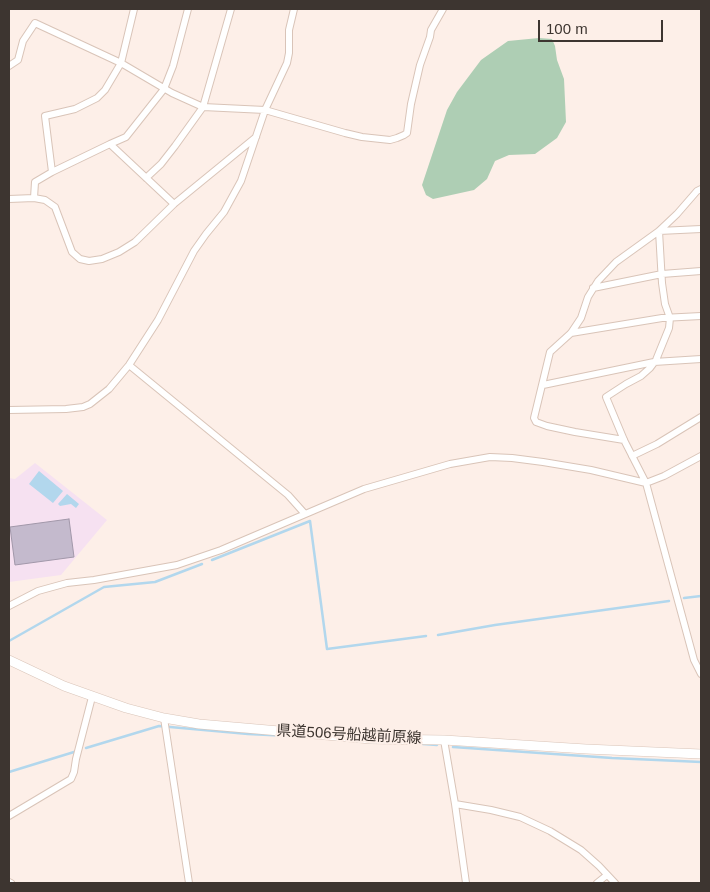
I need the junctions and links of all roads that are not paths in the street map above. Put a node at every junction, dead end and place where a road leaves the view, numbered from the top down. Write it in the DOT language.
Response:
graph roads {
  1 [pos="134,9"];
  2 [pos="188,9"];
  3 [pos="231,9"];
  4 [pos="294,9"];
  5 [pos="443,9"];
  6 [pos="122,63"];
  7 [pos="9,66"];
  8 [pos="164,89"];
  9 [pos="203,107"];
  10 [pos="266,110"];
  11 [pos="257,136"];
  12 [pos="110,144"];
  13 [pos="52,172"];
  14 [pos="146,178"];
  15 [pos="701,189"];
  16 [pos="34,198"];
  17 [pos="9,199"];
  18 [pos="174,204"];
  19 [pos="701,229"];
  20 [pos="659,231"];
  21 [pos="701,271"];
  22 [pos="662,274"];
  23 [pos="593,288"];
  24 [pos="701,316"];
  25 [pos="670,318"];
  26 [pos="570,333"];
  27 [pos="701,359"];
  28 [pos="654,362"];
  29 [pos="129,365"];
  30 [pos="543,385"];
  31 [pos="9,410"];
  32 [pos="701,417"];
  33 [pos="624,440"];
  34 [pos="632,456"];
  35 [pos="701,456"];
  36 [pos="646,483"];
  37 [pos="305,514"];
  38 [pos="9,606"];
  39 [pos="9,660"];
  40 [pos="701,674"];
  41 [pos="92,697"];
  42 [pos="164,718"];
  43 [pos="444,740"];
  44 [pos="701,754"];
  45 [pos="455,804"];
  46 [pos="9,816"];
  47 [pos="607,875"];
  48 [pos="189,883"];
  49 [pos="466,883"];
  50 [pos="597,883"];
  51 [pos="615,883"];
  1 -- 6 [label="street"];
  2 -- 8 [label="street"];
  3 -- 9 [label="street"];
  4 -- 10 [label="street"];
  5 -- 10 [label="street"];
  6 -- 7 [label="street"];
  6 -- 8 [label="street"];
  6 -- 13 [label="street"];
  8 -- 9 [label="street"];
  8 -- 12 [label="street"];
  9 -- 10 [label="street"];
  9 -- 14 [label="street"];
  10 -- 11 [label="street"];
  11 -- 18 [label="street"];
  11 -- 29 [label="street"];
  12 -- 13 [label="street"];
  12 -- 14 [label="street"];
  13 -- 16 [label="street"];
  14 -- 18 [label="street"];
  15 -- 20 [label="street"];
  16 -- 17 [label="street"];
  16 -- 18 [label="street"];
  19 -- 20 [label="street"];
  20 -- 22 [label="street"];
  20 -- 23 [label="street"];
  21 -- 22 [label="street"];
  22 -- 23 [label="street"];
  22 -- 25 [label="street"];
  23 -- 26 [label="street"];
  24 -- 25 [label="street"];
  25 -- 26 [label="street"];
  25 -- 28 [label="street"];
  26 -- 30 [label="street"];
  27 -- 28 [label="street"];
  28 -- 30 [label="street"];
  28 -- 33 [label="street"];
  29 -- 31 [label="street"];
  29 -- 37 [label="street"];
  30 -- 33 [label="street"];
  32 -- 34 [label="street"];
  33 -- 34 [label="street"];
  34 -- 36 [label="street"];
  35 -- 36 [label="street"];
  36 -- 37 [label="street"];
  36 -- 40 [label="street"];
  37 -- 38 [label="street"];
  39 -- 41 [label="main road, 県道506号船越前原線"];
  41 -- 42 [label="main road, 県道506号船越前原線"];
  41 -- 46 [label="street"];
  42 -- 43 [label="main road, 県道506号船越前原線"];
  42 -- 48 [label="street"];
  43 -- 44 [label="main road, 県道506号船越前原線"];
  43 -- 45 [label="street"];
  45 -- 47 [label="street"];
  45 -- 49 [label="street"];
  47 -- 50 [label="street"];
  47 -- 51 [label="street"];
}
